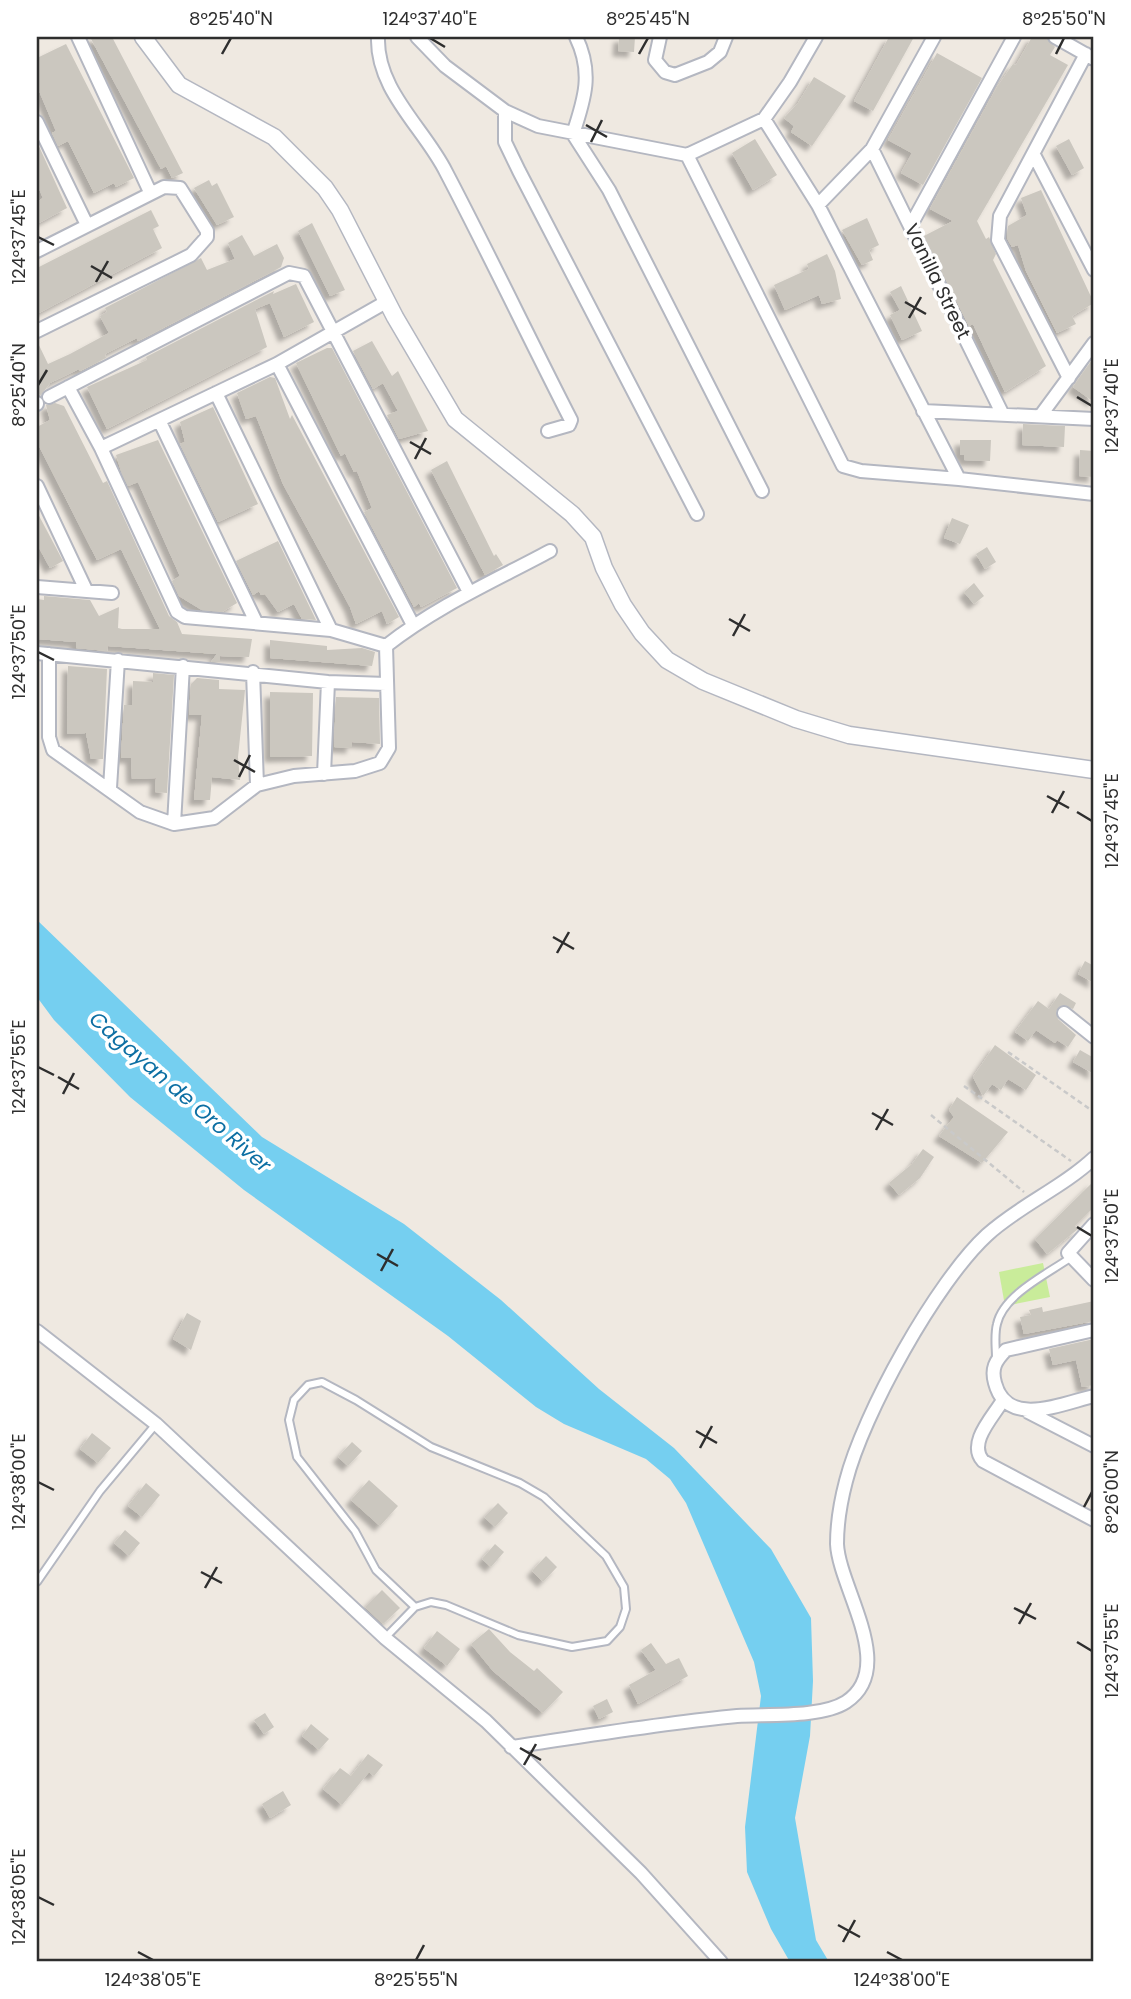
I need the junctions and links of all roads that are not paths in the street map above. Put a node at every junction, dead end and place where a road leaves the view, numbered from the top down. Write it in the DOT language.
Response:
graph roads {
  1 [pos="78,37"];
  2 [pos="144,37"];
  3 [pos="378,37"];
  4 [pos="417,37"];
  5 [pos="576,37"];
  6 [pos="660,37"];
  7 [pos="726,37"];
  8 [pos="816,37"];
  9 [pos="934,37"];
  10 [pos="1014,37"];
  11 [pos="1055,37"];
  12 [pos="1090,57"];
  13 [pos="505,111"];
  14 [pos="764,119"];
  15 [pos="37,122"];
  16 [pos="573,134"];
  17 [pos="872,149"];
  18 [pos="687,155"];
  19 [pos="1034,155"];
  20 [pos="150,192"];
  21 [pos="818,205"];
  22 [pos="88,225"];
  23 [pos="911,225"];
  24 [pos="37,251"];
  25 [pos="1094,270"];
  26 [pos="386,302"];
  27 [pos="37,331"];
  28 [pos="332,332"];
  29 [pos="1094,342"];
  30 [pos="277,364"];
  31 [pos="1069,378"];
  32 [pos="68,387"];
  33 [pos="216,393"];
  34 [pos="49,397"];
  35 [pos="923,411"];
  36 [pos="1002,413"];
  37 [pos="1041,415"];
  38 [pos="1094,419"];
  39 [pos="160,422"];
  40 [pos="548,431"];
  41 [pos="101,447"];
  42 [pos="960,479"];
  43 [pos="37,486"];
  44 [pos="762,491"];
  45 [pos="1094,494"];
  46 [pos="696,514"];
  47 [pos="551,551"];
  48 [pos="37,587"];
  49 [pos="86,590"];
  50 [pos="468,592"];
  51 [pos="112,593"];
  52 [pos="256,622"];
  53 [pos="413,625"];
  54 [pos="331,630"];
  55 [pos="386,646"];
  56 [pos="43,654"];
  57 [pos="118,660"];
  58 [pos="183,666"];
  59 [pos="253,672"];
  60 [pos="328,682"];
  61 [pos="386,684"];
  62 [pos="1094,770"];
  63 [pos="324,774"];
  64 [pos="257,785"];
  65 [pos="110,788"];
  66 [pos="174,824"];
  67 [pos="1063,1013"];
  68 [pos="1094,1037"];
  69 [pos="1094,1157"];
  70 [pos="1094,1224"];
  71 [pos="1070,1258"];
  72 [pos="1094,1280"];
  73 [pos="1094,1330"];
  74 [pos="37,1331"];
  75 [pos="996,1360"];
  76 [pos="1094,1396"];
  77 [pos="1003,1399"];
  78 [pos="1028,1412"];
  79 [pos="156,1424"];
  80 [pos="1094,1446"];
  81 [pos="1094,1520"];
  82 [pos="37,1582"];
  83 [pos="415,1607"];
  84 [pos="384,1638"];
  85 [pos="512,1747"];
  86 [pos="721,1962"];
  1 -- 20 [label="street"];
  2 -- 26 [label="street"];
  3 -- 40 [label="street"];
  4 -- 13 [label="street"];
  5 -- 16 [label="street"];
  6 -- 7 [label="street"];
  8 -- 14 [label="street"];
  9 -- 17 [label="street"];
  10 -- 23 [label="street"];
  11 -- 12 [label="street"];
  12 -- 19 [label="street"];
  13 -- 16 [label="street"];
  13 -- 46 [label="street"];
  14 -- 18 [label="street"];
  14 -- 21 [label="street"];
  15 -- 22 [label="street"];
  16 -- 18 [label="street"];
  16 -- 44 [label="street"];
  17 -- 21 [label="street"];
  17 -- 23 [label="street, Vanilla Street"];
  18 -- 42 [label="street"];
  19 -- 25 [label="street"];
  19 -- 31 [label="street"];
  20 -- 22 [label="street"];
  20 -- 27 [label="street"];
  21 -- 35 [label="street"];
  22 -- 24 [label="street"];
  23 -- 36 [label="street, Vanilla Street"];
  26 -- 28 [label="street"];
  26 -- 62 [label="street"];
  28 -- 30 [label="street"];
  28 -- 32 [label="street"];
  28 -- 50 [label="street"];
  29 -- 31 [label="street"];
  30 -- 33 [label="street"];
  30 -- 53 [label="street"];
  31 -- 37 [label="street"];
  32 -- 34 [label="street"];
  32 -- 41 [label="street"];
  33 -- 39 [label="street"];
  33 -- 54 [label="street"];
  35 -- 36 [label="street"];
  35 -- 42 [label="street"];
  36 -- 37 [label="street"];
  37 -- 38 [label="street"];
  39 -- 41 [label="street"];
  39 -- 52 [label="street"];
  41 -- 52 [label="street"];
  42 -- 45 [label="street"];
  43 -- 49 [label="street"];
  47 -- 50 [label="street"];
  48 -- 49 [label="street"];
  49 -- 51 [label="street"];
  50 -- 53 [label="street"];
  52 -- 54 [label="street"];
  53 -- 55 [label="street"];
  54 -- 55 [label="street"];
  55 -- 61 [label="street"];
  56 -- 57 [label="street"];
  56 -- 65 [label="street"];
  57 -- 58 [label="street"];
  57 -- 65 [label="street"];
  58 -- 59 [label="street"];
  58 -- 66 [label="street"];
  59 -- 60 [label="street"];
  59 -- 64 [label="street"];
  60 -- 61 [label="street"];
  60 -- 63 [label="street"];
  61 -- 63 [label="street"];
  63 -- 64 [label="street"];
  64 -- 66 [label="street"];
  65 -- 66 [label="street"];
  67 -- 68 [label="street"];
  69 -- 85 [label="street"];
  70 -- 71 [label="street"];
  71 -- 72 [label="street"];
  71 -- 75 [label="lane"];
  73 -- 75 [label="street"];
  74 -- 79 [label="street"];
  75 -- 77 [label="street"];
  76 -- 78 [label="street"];
  77 -- 78 [label="street"];
  77 -- 81 [label="street"];
  78 -- 80 [label="street"];
  79 -- 82 [label="lane"];
  79 -- 84 [label="street"];
  83 -- 83 [label="lane"];
  83 -- 84 [label="lane"];
  84 -- 85 [label="street"];
  85 -- 86 [label="street"];
}
